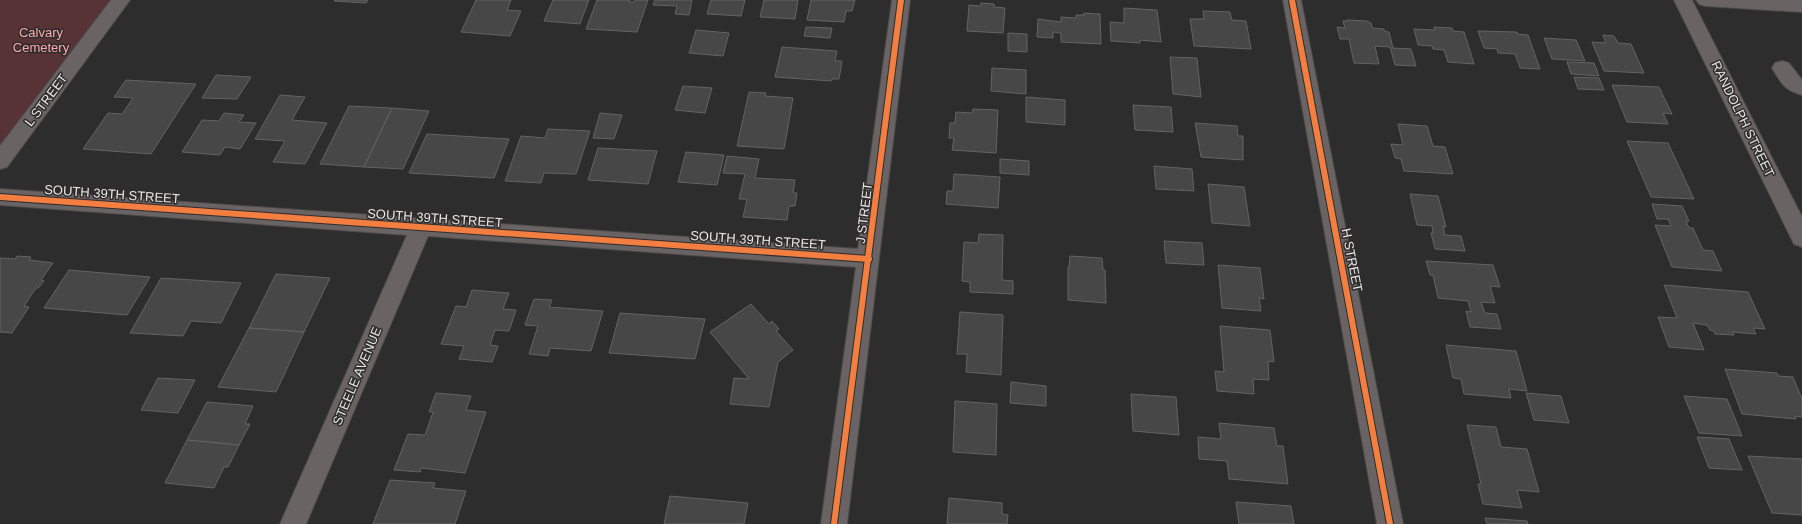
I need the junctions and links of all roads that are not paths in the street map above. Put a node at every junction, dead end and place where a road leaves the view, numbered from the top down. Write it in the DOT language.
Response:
graph roads {
  1 [pos="121,0"];
  2 [pos="901,0"];
  3 [pos="1292,0"];
  4 [pos="1683,0"];
  5 [pos="1705,0"];
  6 [pos="1802,6"];
  7 [pos="1782,68"];
  8 [pos="1802,88"];
  9 [pos="0,161"];
  10 [pos="0,197"];
  11 [pos="421,228"];
  12 [pos="1802,238"];
  13 [pos="869,259"];
  14 [pos="292,524"];
  15 [pos="834,524"];
  16 [pos="1390,524"];
  1 -- 9 [label="street, L STREET"];
  2 -- 13 [label="street, J STREET"];
  3 -- 16 [label="street, H STREET"];
  4 -- 12 [label="main road, RANDOLPH STREET"];
  5 -- 6 [label="main road"];
  7 -- 8 [label="street"];
  10 -- 11 [label="street, SOUTH 39TH STREET"];
  11 -- 13 [label="street, SOUTH 39TH STREET"];
  11 -- 14 [label="street, STEELE AVENUE"];
  13 -- 15 [label="street, J STREET"];
}
